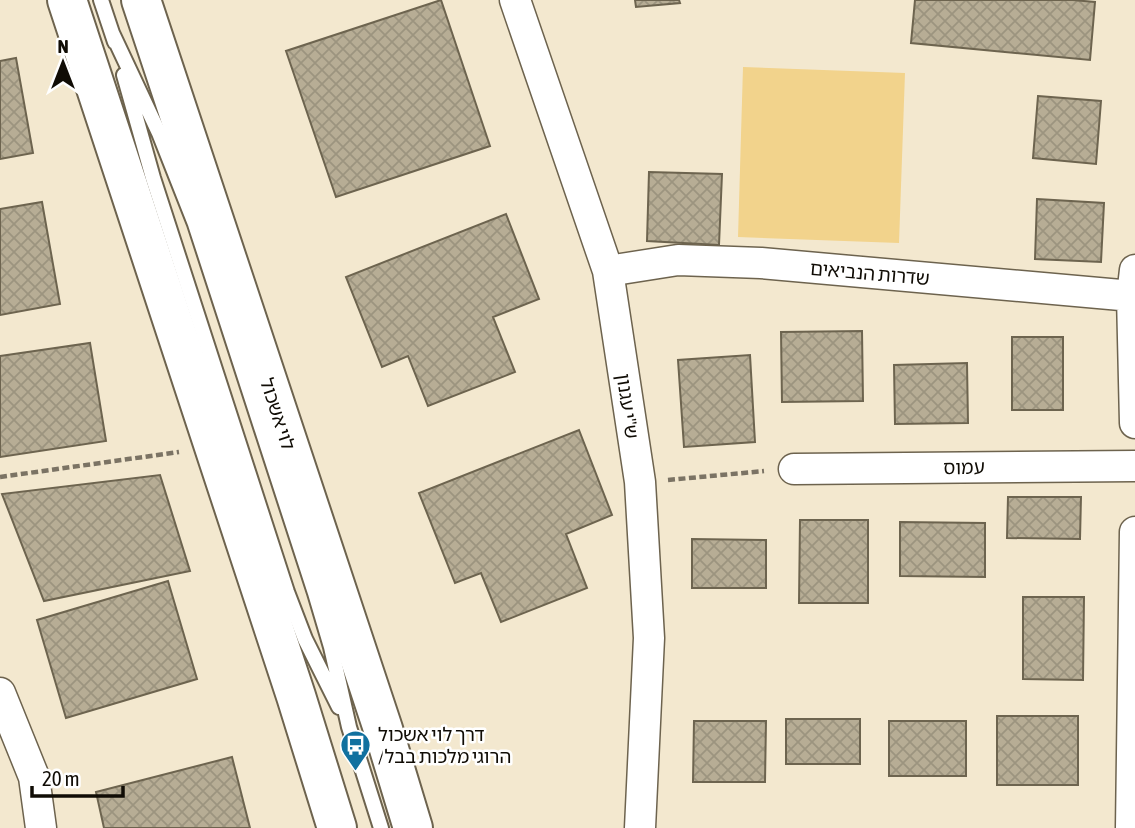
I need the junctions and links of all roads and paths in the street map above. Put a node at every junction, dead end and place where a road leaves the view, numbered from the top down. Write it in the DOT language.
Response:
graph roads {
  1 [pos="67,0"];
  2 [pos="101,0"];
  3 [pos="141,0"];
  4 [pos="516,0"];
  5 [pos="112,33"];
  6 [pos="608,271"];
  7 [pos="1134,283"];
  8 [pos="1135,423"];
  9 [pos="186,451"];
  10 [pos="1135,466"];
  11 [pos="794,469"];
  12 [pos="0,477"];
  13 [pos="640,482"];
  14 [pos="1135,532"];
  15 [pos="0,693"];
  16 [pos="349,727"];
  17 [pos="41,828"];
  18 [pos="337,828"];
  19 [pos="381,828"];
  20 [pos="413,828"];
  21 [pos="640,828"];
  22 [pos="1131,828"];
  1 -- 18 [label="main road"];
  2 -- 5 [label="lane"];
  3 -- 20 [label="main road, לוי אשכול"];
  4 -- 6 [label="street, ש\"י עגנון"];
  5 -- 16 [label="lane"];
  5 -- 16 [label="lane"];
  6 -- 7 [label="street, שדרות הנביאים"];
  6 -- 13 [label="street, ש\"י עגנון"];
  7 -- 8 [label="street"];
  9 -- 12 [label="path"];
  10 -- 11 [label="street, עמוס"];
  11 -- 13 [label="path"];
  13 -- 21 [label="street, ש\"י עגנון"];
  14 -- 22 [label="street"];
  15 -- 17 [label="street"];
  16 -- 19 [label="lane"];
}
